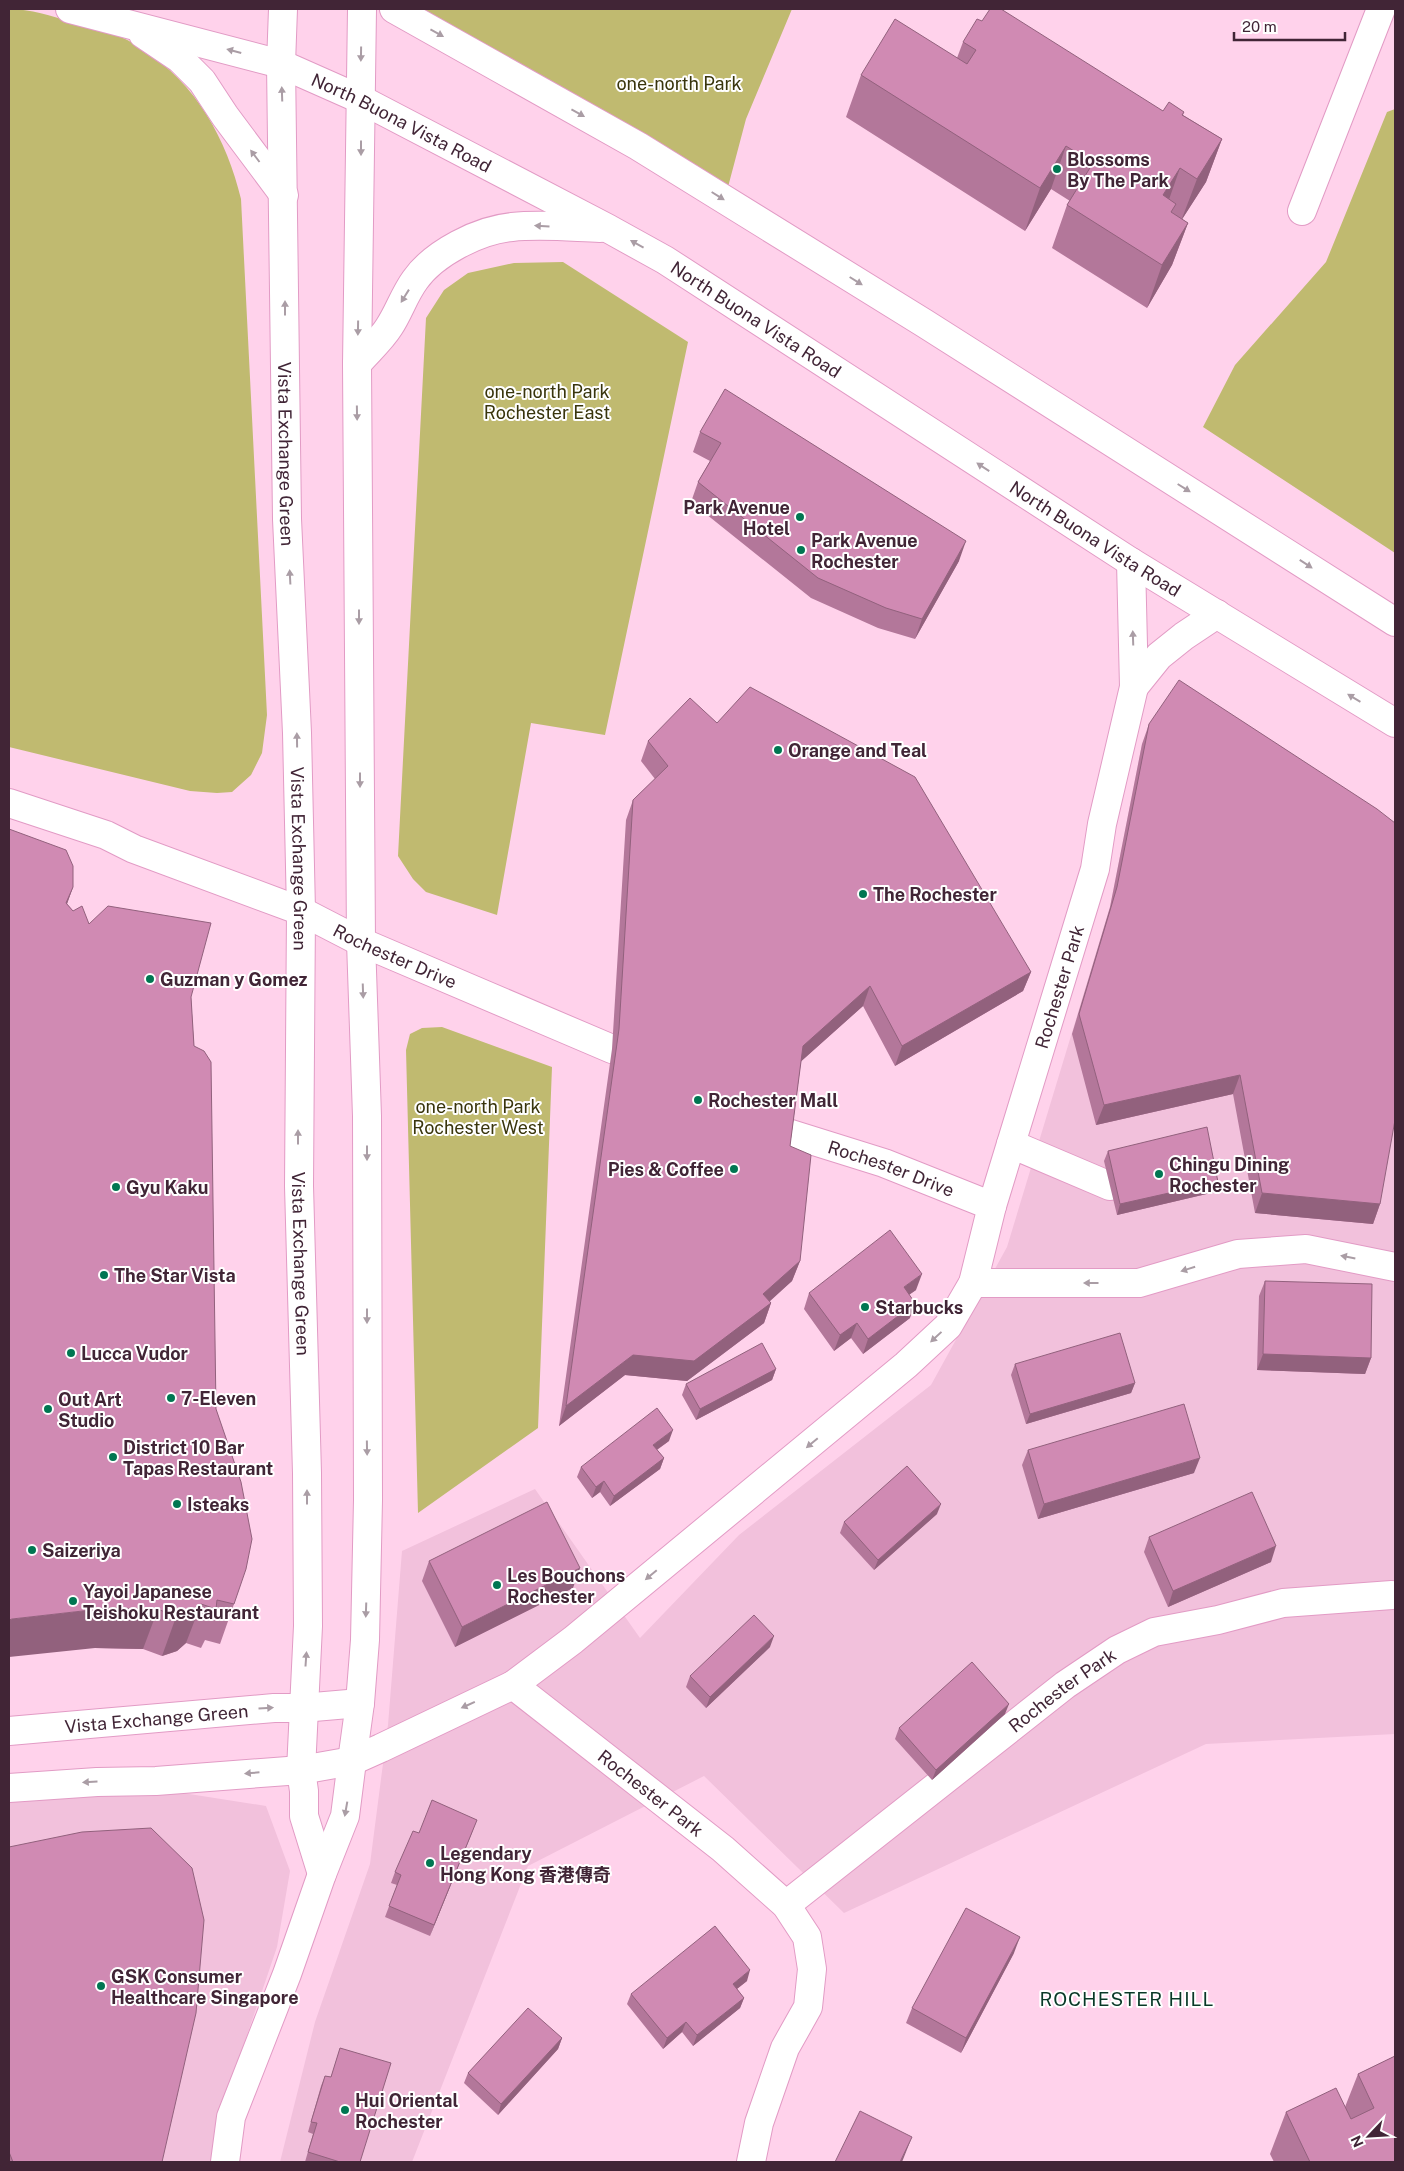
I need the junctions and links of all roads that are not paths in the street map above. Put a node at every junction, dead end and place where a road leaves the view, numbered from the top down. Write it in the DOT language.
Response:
graph roads {
  1 [pos="70,9"];
  2 [pos="283,9"];
  3 [pos="362,9"];
  4 [pos="394,9"];
  5 [pos="1381,9"];
  6 [pos="127,23"];
  7 [pos="281,64"];
  8 [pos="360,99"];
  9 [pos="284,195"];
  10 [pos="1302,211"];
  11 [pos="609,229"];
  12 [pos="357,364"];
  13 [pos="1130,562"];
  14 [pos="1217,614"];
  15 [pos="1395,622"];
  16 [pos="1134,687"];
  17 [pos="1395,723"];
  18 [pos="9,803"];
  19 [pos="301,911"];
  20 [pos="361,942"];
  21 [pos="612,1049"];
  22 [pos="788,1133"];
  23 [pos="1011,1144"];
  24 [pos="1110,1186"];
  25 [pos="992,1206"];
  26 [pos="1395,1267"];
  27 [pos="972,1283"];
  28 [pos="1392,1595"];
  29 [pos="513,1685"];
  30 [pos="360,1704"];
  31 [pos="302,1708"];
  32 [pos="9,1731"];
  33 [pos="352,1761"];
  34 [pos="301,1770"];
  35 [pos="9,1788"];
  36 [pos="322,1874"];
  37 [pos="786,1904"];
  38 [pos="225,2162"];
  39 [pos="751,2162"];
  1 -- 6 [label="street, North Buona Vista Road"];
  2 -- 7 [label="street, Vista Exchange Green"];
  3 -- 8 [label="street, one-way"];
  4 -- 15 [label="street, one-way"];
  5 -- 10 [label="street"];
  7 -- 6 [label="street, North Buona Vista Road, one-way"];
  9 -- 6 [label="street, one-way"];
  7 -- 8 [label="street, North Buona Vista Road"];
  9 -- 7 [label="street, Vista Exchange Green, one-way"];
  8 -- 11 [label="street, North Buona Vista Road"];
  8 -- 12 [label="street, one-way"];
  19 -- 9 [label="street, Vista Exchange Green, one-way"];
  11 -- 12 [label="street, one-way"];
  13 -- 11 [label="street, North Buona Vista Road, one-way"];
  12 -- 20 [label="street, one-way"];
  13 -- 14 [label="street, North Buona Vista Road"];
  16 -- 13 [label="street, Rochester Park, one-way"];
  14 -- 16 [label="street, Rochester Park"];
  17 -- 14 [label="street, North Buona Vista Road, one-way"];
  16 -- 23 [label="street, Rochester Park"];
  18 -- 19 [label="street, Rochester Drive"];
  19 -- 20 [label="street, Rochester Drive"];
  31 -- 19 [label="street, Vista Exchange Green, one-way"];
  20 -- 21 [label="street, Rochester Drive"];
  20 -- 30 [label="street, one-way"];
  22 -- 25 [label="street, Rochester Drive"];
  23 -- 24 [label="street"];
  23 -- 25 [label="street, Rochester Park"];
  25 -- 27 [label="street, Rochester Park"];
  26 -- 27 [label="street, one-way"];
  27 -- 29 [label="street, Rochester Park, one-way"];
  28 -- 37 [label="street, Rochester Park"];
  29 -- 33 [label="street, Rochester Park, one-way"];
  29 -- 37 [label="street, Rochester Park"];
  30 -- 31 [label="street, Vista Exchange Green"];
  30 -- 33 [label="street"];
  32 -- 31 [label="street, Vista Exchange Green, one-way"];
  31 -- 34 [label="street, Vista Exchange Green"];
  33 -- 34 [label="street"];
  33 -- 36 [label="street, one-way"];
  34 -- 35 [label="street, one-way"];
  34 -- 36 [label="street"];
  36 -- 38 [label="street"];
  37 -- 39 [label="street, Rochester Park"];
}
